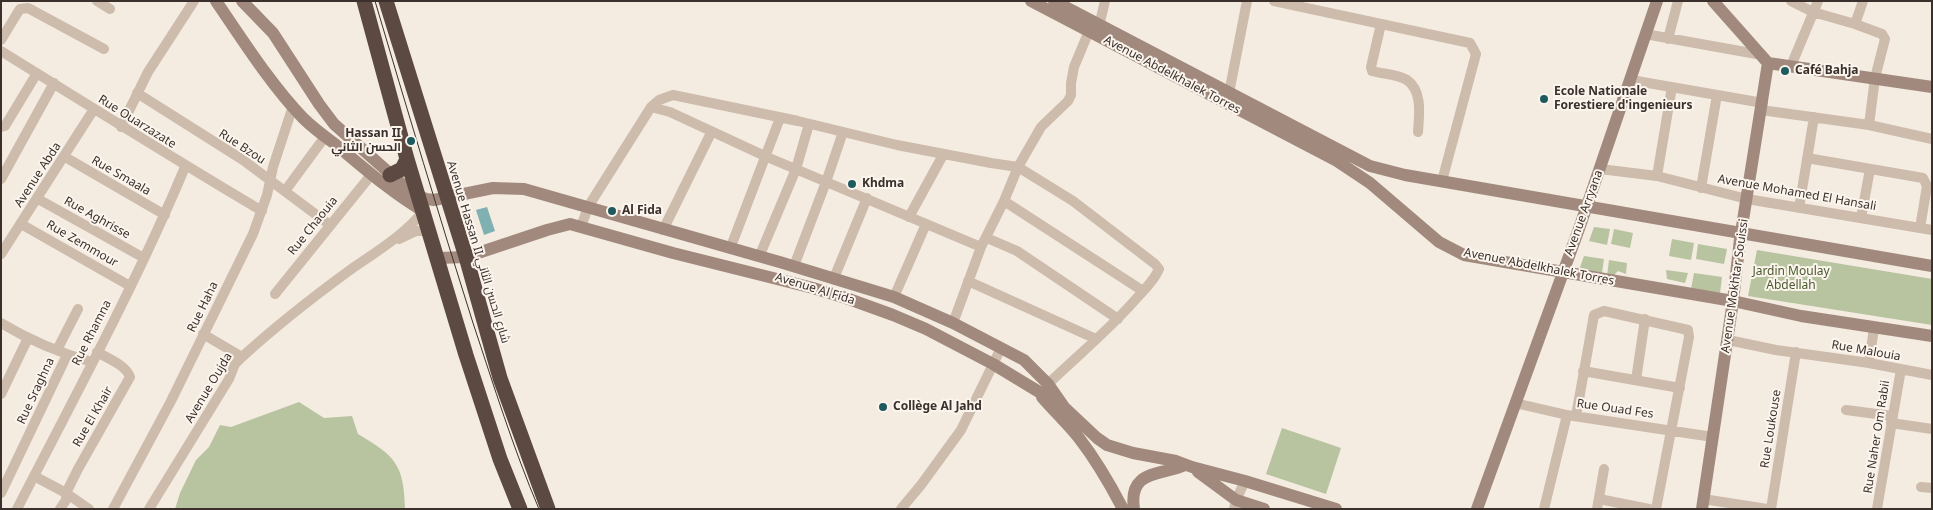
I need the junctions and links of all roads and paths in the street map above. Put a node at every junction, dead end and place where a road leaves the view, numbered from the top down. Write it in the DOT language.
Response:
graph roads {
  1 [pos="97,1"];
  2 [pos="194,1"];
  3 [pos="216,1"];
  4 [pos="242,1"];
  5 [pos="364,1"];
  6 [pos="386,1"];
  7 [pos="1031,1"];
  8 [pos="1054,1"];
  9 [pos="1105,1"];
  10 [pos="1247,1"];
  11 [pos="1274,1"];
  12 [pos="1657,1"];
  13 [pos="1678,1"];
  14 [pos="1713,1"];
  15 [pos="1791,1"];
  16 [pos="1818,1"];
  17 [pos="1863,1"];
  18 [pos="110,9"];
  19 [pos="1814,12"];
  20 [pos="1380,24"];
  21 [pos="1855,24"];
  22 [pos="1094,29"];
  23 [pos="1645,34"];
  24 [pos="1668,39"];
  25 [pos="1,40"];
  26 [pos="104,49"];
  27 [pos="1,52"];
  28 [pos="1765,59"];
  29 [pos="1791,66"];
  30 [pos="37,74"];
  31 [pos="1875,78"];
  32 [pos="1631,80"];
  33 [pos="54,83"];
  34 [pos="1672,87"];
  35 [pos="1932,88"];
  36 [pos="1229,93"];
  37 [pos="137,94"];
  38 [pos="1717,95"];
  39 [pos="293,106"];
  40 [pos="652,106"];
  41 [pos="1762,107"];
  42 [pos="94,110"];
  43 [pos="1814,117"];
  44 [pos="780,118"];
  45 [pos="810,124"];
  46 [pos="1869,125"];
  47 [pos="1,127"];
  48 [pos="121,127"];
  49 [pos="843,132"];
  50 [pos="1418,132"];
  51 [pos="712,133"];
  52 [pos="324,138"];
  53 [pos="1932,139"];
  54 [pos="943,154"];
  55 [pos="65,157"];
  56 [pos="767,157"];
  57 [pos="1807,158"];
  58 [pos="407,159"];
  59 [pos="4,167"];
  60 [pos="185,167"];
  61 [pos="1018,167"];
  62 [pos="1870,168"];
  63 [pos="796,169"];
  64 [pos="1600,169"];
  65 [pos="371,175"];
  66 [pos="390,175"];
  67 [pos="1657,176"];
  68 [pos="1,179"];
  69 [pos="1442,181"];
  70 [pos="270,182"];
  71 [pos="826,182"];
  72 [pos="1701,188"];
  73 [pos="285,191"];
  74 [pos="419,196"];
  75 [pos="867,198"];
  76 [pos="38,199"];
  77 [pos="1747,199"];
  78 [pos="1004,201"];
  79 [pos="435,203"];
  80 [pos="1587,205"];
  81 [pos="588,207"];
  82 [pos="1799,208"];
  83 [pos="262,211"];
  84 [pos="165,215"];
  85 [pos="909,217"];
  86 [pos="1861,218"];
  87 [pos="21,224"];
  88 [pos="926,224"];
  89 [pos="330,225"];
  90 [pos="581,227"];
  91 [pos="1920,228"];
  92 [pos="663,230"];
  93 [pos="1932,230"];
  94 [pos="429,231"];
  95 [pos="679,234"];
  96 [pos="1741,234"];
  97 [pos="987,238"];
  98 [pos="385,246"];
  99 [pos="981,247"];
  100 [pos="730,249"];
  101 [pos="673,253"];
  102 [pos="1,254"];
  103 [pos="466,257"];
  104 [pos="759,257"];
  105 [pos="144,258"];
  106 [pos="438,258"];
  107 [pos="794,266"];
  108 [pos="1932,266"];
  109 [pos="1562,272"];
  110 [pos="834,278"];
  111 [pos="968,281"];
  112 [pos="130,286"];
  113 [pos="1144,291"];
  114 [pos="275,294"];
  115 [pos="894,297"];
  116 [pos="1733,302"];
  117 [pos="78,309"];
  118 [pos="1118,319"];
  119 [pos="1645,319"];
  120 [pos="1,323"];
  121 [pos="953,323"];
  122 [pos="1874,328"];
  123 [pos="203,334"];
  124 [pos="1932,336"];
  125 [pos="28,338"];
  126 [pos="1096,339"];
  127 [pos="1728,340"];
  128 [pos="1001,348"];
  129 [pos="57,350"];
  130 [pos="97,352"];
  131 [pos="1796,352"];
  132 [pos="67,354"];
  133 [pos="242,357"];
  134 [pos="92,362"];
  135 [pos="1869,363"];
  136 [pos="993,364"];
  137 [pos="1900,369"];
  138 [pos="1583,371"];
  139 [pos="1932,374"];
  140 [pos="1044,380"];
  141 [pos="1636,380"];
  142 [pos="1034,388"];
  143 [pos="1680,388"];
  144 [pos="1,394"];
  145 [pos="1515,403"];
  146 [pos="1064,407"];
  147 [pos="1846,410"];
  148 [pos="1572,416"];
  149 [pos="1892,420"];
  150 [pos="1932,429"];
  151 [pos="1672,430"];
  152 [pos="1713,437"];
  153 [pos="1188,466"];
  154 [pos="1604,469"];
  155 [pos="34,476"];
  156 [pos="1245,481"];
  157 [pos="1,493"];
  158 [pos="66,494"];
  159 [pos="1235,504"];
  160 [pos="1598,504"];
  161 [pos="1703,504"];
  162 [pos="1739,507"];
  163 [pos="17,509"];
  164 [pos="60,509"];
  165 [pos="89,509"];
  166 [pos="112,509"];
  167 [pos="150,509"];
  168 [pos="520,509"];
  169 [pos="548,509"];
  170 [pos="901,509"];
  171 [pos="1123,509"];
  172 [pos="1134,509"];
  173 [pos="1264,509"];
  174 [pos="1336,509"];
  175 [pos="1477,509"];
  176 [pos="1544,509"];
  177 [pos="1649,509"];
  178 [pos="1656,509"];
  179 [pos="1767,509"];
  180 [pos="1771,509"];
  181 [pos="1877,509"];
  1 -- 18 [label="street"];
  2 -- 37 [label="street"];
  3 -- 39 [label="street"];
  4 -- 66 [label="street"];
  5 -- 58 [label="highway, Avenue Hassan II شارع الحسن الثاني"];
  6 -- 79 [label="highway, Avenue Hassan II شارع الحسن الثاني"];
  7 -- 22 [label="street, Avenue Abdelkhalek Torres"];
  8 -- 22 [label="street, Avenue Abdelkhalek Torres"];
  9 -- 22 [label="street"];
  10 -- 36 [label="street"];
  11 -- 20 [label="street"];
  12 -- 23 [label="street, Avenue Arryana"];
  13 -- 24 [label="street"];
  14 -- 28 [label="street"];
  15 -- 19 [label="street"];
  16 -- 19 [label="street"];
  17 -- 21 [label="street"];
  19 -- 21 [label="street"];
  19 -- 29 [label="street"];
  20 -- 50 [label="street"];
  20 -- 69 [label="street"];
  21 -- 31 [label="street"];
  22 -- 36 [label="street, Avenue Abdelkhalek Torres"];
  22 -- 61 [label="street"];
  22 -- 109 [label="street, Avenue Abdelkhalek Torres"];
  23 -- 24 [label="street"];
  23 -- 32 [label="street, Avenue Arryana"];
  24 -- 28 [label="street"];
  25 -- 26 [label="street"];
  27 -- 30 [label="street, Rue Ouarzazate"];
  28 -- 29 [label="street"];
  28 -- 41 [label="street, Avenue Mokhtar Souissi"];
  29 -- 31 [label="street"];
  30 -- 33 [label="street, Rue Ouarzazate"];
  30 -- 47 [label="street"];
  31 -- 35 [label="street"];
  31 -- 46 [label="street"];
  32 -- 34 [label="street"];
  32 -- 64 [label="street, Avenue Arryana"];
  33 -- 42 [label="street, Rue Ouarzazate"];
  33 -- 59 [label="street"];
  34 -- 38 [label="street"];
  34 -- 67 [label="street"];
  36 -- 69 [label="street, Avenue Abdelkhalek Torres"];
  37 -- 48 [label="street"];
  37 -- 70 [label="street, Rue Bzou"];
  38 -- 41 [label="street"];
  38 -- 72 [label="street"];
  39 -- 52 [label="street"];
  39 -- 70 [label="street, Rue Haha"];
  40 -- 44 [label="street"];
  40 -- 51 [label="street"];
  40 -- 81 [label="street"];
  41 -- 43 [label="street"];
  41 -- 77 [label="street, Avenue Mokhtar Souissi"];
  42 -- 48 [label="street, Rue Ouarzazate"];
  42 -- 55 [label="street, Avenue Abda"];
  43 -- 46 [label="street"];
  43 -- 57 [label="street"];
  44 -- 45 [label="street"];
  44 -- 56 [label="street"];
  45 -- 49 [label="street"];
  45 -- 63 [label="street"];
  46 -- 53 [label="street"];
  48 -- 60 [label="street, Rue Ouarzazate"];
  49 -- 54 [label="street"];
  49 -- 71 [label="street"];
  51 -- 56 [label="street"];
  51 -- 92 [label="street"];
  52 -- 65 [label="street"];
  52 -- 73 [label="street"];
  54 -- 61 [label="street"];
  54 -- 85 [label="street"];
  55 -- 76 [label="street, Avenue Abda"];
  55 -- 84 [label="street, Rue Smaala"];
  56 -- 63 [label="street"];
  56 -- 100 [label="street"];
  57 -- 62 [label="street"];
  57 -- 82 [label="street"];
  58 -- 66 [label="highway"];
  58 -- 74 [label="highway, Avenue Hassan II شارع الحسن الثاني"];
  59 -- 68 [label="street"];
  60 -- 83 [label="street, Rue Ouarzazate"];
  60 -- 84 [label="street, Rue Rhamna"];
  61 -- 78 [label="street"];
  61 -- 113 [label="street"];
  62 -- 86 [label="street"];
  62 -- 91 [label="street"];
  63 -- 71 [label="street"];
  63 -- 104 [label="street"];
  64 -- 67 [label="street, Avenue Mohamed El Hansali"];
  64 -- 80 [label="street, Avenue Arryana"];
  65 -- 79 [label="street"];
  65 -- 89 [label="street, Rue Chaouia"];
  66 -- 74 [label="street"];
  67 -- 72 [label="street, Avenue Mohamed El Hansali"];
  69 -- 80 [label="street, Avenue Abdelkhalek Torres"];
  70 -- 73 [label="street, Rue Bzou"];
  70 -- 83 [label="street, Rue Haha"];
  71 -- 75 [label="street"];
  71 -- 107 [label="street"];
  72 -- 77 [label="street, Avenue Mohamed El Hansali"];
  73 -- 89 [label="street, Rue Bzou"];
  74 -- 79 [label="highway, Avenue Hassan II شارع الحسن الثاني"];
  75 -- 85 [label="street"];
  75 -- 110 [label="street"];
  76 -- 87 [label="street, Avenue Abda"];
  76 -- 105 [label="street, Rue Aghrisse"];
  77 -- 82 [label="street, Avenue Mohamed El Hansali"];
  77 -- 96 [label="street, Avenue Mokhtar Souissi"];
  78 -- 97 [label="street"];
  78 -- 113 [label="street"];
  79 -- 81 [label="street, Avenue Al Fida"];
  79 -- 94 [label="highway, Avenue Hassan II شارع الحسن الثاني"];
  79 -- 98 [label="street, Avenue Oujda"];
  79 -- 103 [label="highway, Avenue Hassan II شارع الحسن الثاني"];
  80 -- 96 [label="street, Avenue Abdelkhalek Torres"];
  80 -- 109 [label="street, Avenue Arryana"];
  81 -- 90 [label="street"];
  81 -- 92 [label="street, Avenue Al Fida"];
  82 -- 86 [label="street, Avenue Mohamed El Hansali"];
  83 -- 123 [label="street, Rue Haha"];
  84 -- 105 [label="street, Rue Rhamna"];
  85 -- 88 [label="street"];
  86 -- 91 [label="street, Avenue Mohamed El Hansali"];
  87 -- 102 [label="street, Avenue Abda"];
  87 -- 112 [label="street, Rue Zemmour"];
  88 -- 99 [label="street"];
  88 -- 115 [label="street"];
  89 -- 114 [label="street, Rue Chaouia"];
  90 -- 101 [label="street, Avenue Al Fida"];
  90 -- 103 [label="street, Avenue Al Fida"];
  91 -- 93 [label="street, Avenue Mohamed El Hansali"];
  92 -- 95 [label="street, Avenue Al Fida"];
  94 -- 98 [label="street, Avenue Oujda"];
  94 -- 106 [label="highway, Avenue Hassan II شارع الحسن الثاني"];
  95 -- 100 [label="street, Avenue Al Fida"];
  95 -- 101 [label="street"];
  96 -- 108 [label="street, Avenue Abdelkhalek Torres"];
  96 -- 116 [label="street, Avenue Mokhtar Souissi"];
  97 -- 99 [label="street"];
  97 -- 118 [label="street"];
  98 -- 133 [label="street, Avenue Oujda"];
  99 -- 111 [label="street"];
  100 -- 104 [label="street, Avenue Al Fida"];
  101 -- 136 [label="street, Avenue Al Fida"];
  103 -- 106 [label="street, Avenue Al Fida"];
  103 -- 169 [label="highway, Avenue Hassan II شارع الحسن الثاني"];
  104 -- 107 [label="street, Avenue Al Fida"];
  105 -- 112 [label="street, Rue Rhamna"];
  106 -- 168 [label="highway, Avenue Hassan II شارع الحسن الثاني"];
  107 -- 110 [label="street, Avenue Al Fida"];
  109 -- 116 [label="street, Avenue Abdelkhalek Torres"];
  109 -- 145 [label="street, Avenue Arryana"];
  110 -- 115 [label="street, Avenue Al Fida"];
  111 -- 121 [label="street"];
  111 -- 126 [label="street"];
  112 -- 130 [label="street, Rue Rhamna"];
  113 -- 118 [label="street"];
  115 -- 121 [label="street, Avenue Al Fida"];
  116 -- 122 [label="street, Avenue Abdelkhalek Torres"];
  116 -- 127 [label="street, Avenue Mokhtar Souissi"];
  117 -- 129 [label="street"];
  118 -- 126 [label="street"];
  119 -- 138 [label="street"];
  119 -- 141 [label="street"];
  119 -- 143 [label="street"];
  120 -- 125 [label="street"];
  121 -- 128 [label="street, Avenue Al Fida"];
  122 -- 124 [label="street, Avenue Abdelkhalek Torres"];
  122 -- 135 [label="street"];
  123 -- 133 [label="street"];
  123 -- 166 [label="street, Rue Haha"];
  125 -- 129 [label="street"];
  125 -- 144 [label="street"];
  126 -- 140 [label="street"];
  127 -- 131 [label="street, Rue Malouia"];
  127 -- 152 [label="street, Avenue Mokhtar Souissi"];
  128 -- 136 [label="street"];
  128 -- 140 [label="street, Avenue Al Fida"];
  129 -- 132 [label="street"];
  130 -- 134 [label="street, Rue Rhamna"];
  130 -- 158 [label="street, Rue El Khair"];
  131 -- 135 [label="street, Rue Malouia"];
  131 -- 180 [label="street, Rue Loukouse"];
  132 -- 134 [label="street"];
  132 -- 157 [label="street, Rue Sraghna"];
  133 -- 167 [label="street, Avenue Oujda"];
  134 -- 155 [label="street, Rue Rhamna"];
  135 -- 137 [label="street, Rue Malouia"];
  136 -- 142 [label="street, Avenue Al Fida"];
  136 -- 170 [label="street"];
  137 -- 139 [label="street, Rue Malouia"];
  137 -- 149 [label="street, Rue Naher Om Rabii"];
  138 -- 141 [label="street"];
  138 -- 148 [label="street"];
  140 -- 142 [label="street"];
  140 -- 146 [label="street, Avenue Al Fida"];
  141 -- 143 [label="street"];
  142 -- 146 [label="street"];
  142 -- 171 [label="street, Avenue Al Fida"];
  143 -- 151 [label="street"];
  145 -- 148 [label="street, Rue Ouad Fes"];
  145 -- 175 [label="street, Avenue Arryana"];
  146 -- 153 [label="street"];
  147 -- 149 [label="street"];
  148 -- 151 [label="street, Rue Ouad Fes"];
  148 -- 176 [label="street"];
  149 -- 150 [label="street"];
  149 -- 181 [label="street, Rue Naher Om Rabii"];
  151 -- 152 [label="street, Rue Ouad Fes"];
  151 -- 178 [label="street"];
  152 -- 161 [label="street, Avenue Mokhtar Souissi"];
  153 -- 156 [label="street"];
  153 -- 159 [label="street"];
  153 -- 172 [label="street"];
  154 -- 160 [label="street"];
  155 -- 158 [label="street"];
  155 -- 163 [label="street, Rue Rhamna"];
  156 -- 159 [label="street"];
  156 -- 174 [label="street"];
  158 -- 164 [label="street, Rue El Khair"];
  158 -- 165 [label="street"];
  159 -- 173 [label="street"];
  160 -- 177 [label="street"];
  161 -- 162 [label="street"];
  162 -- 179 [label="street"];
}
